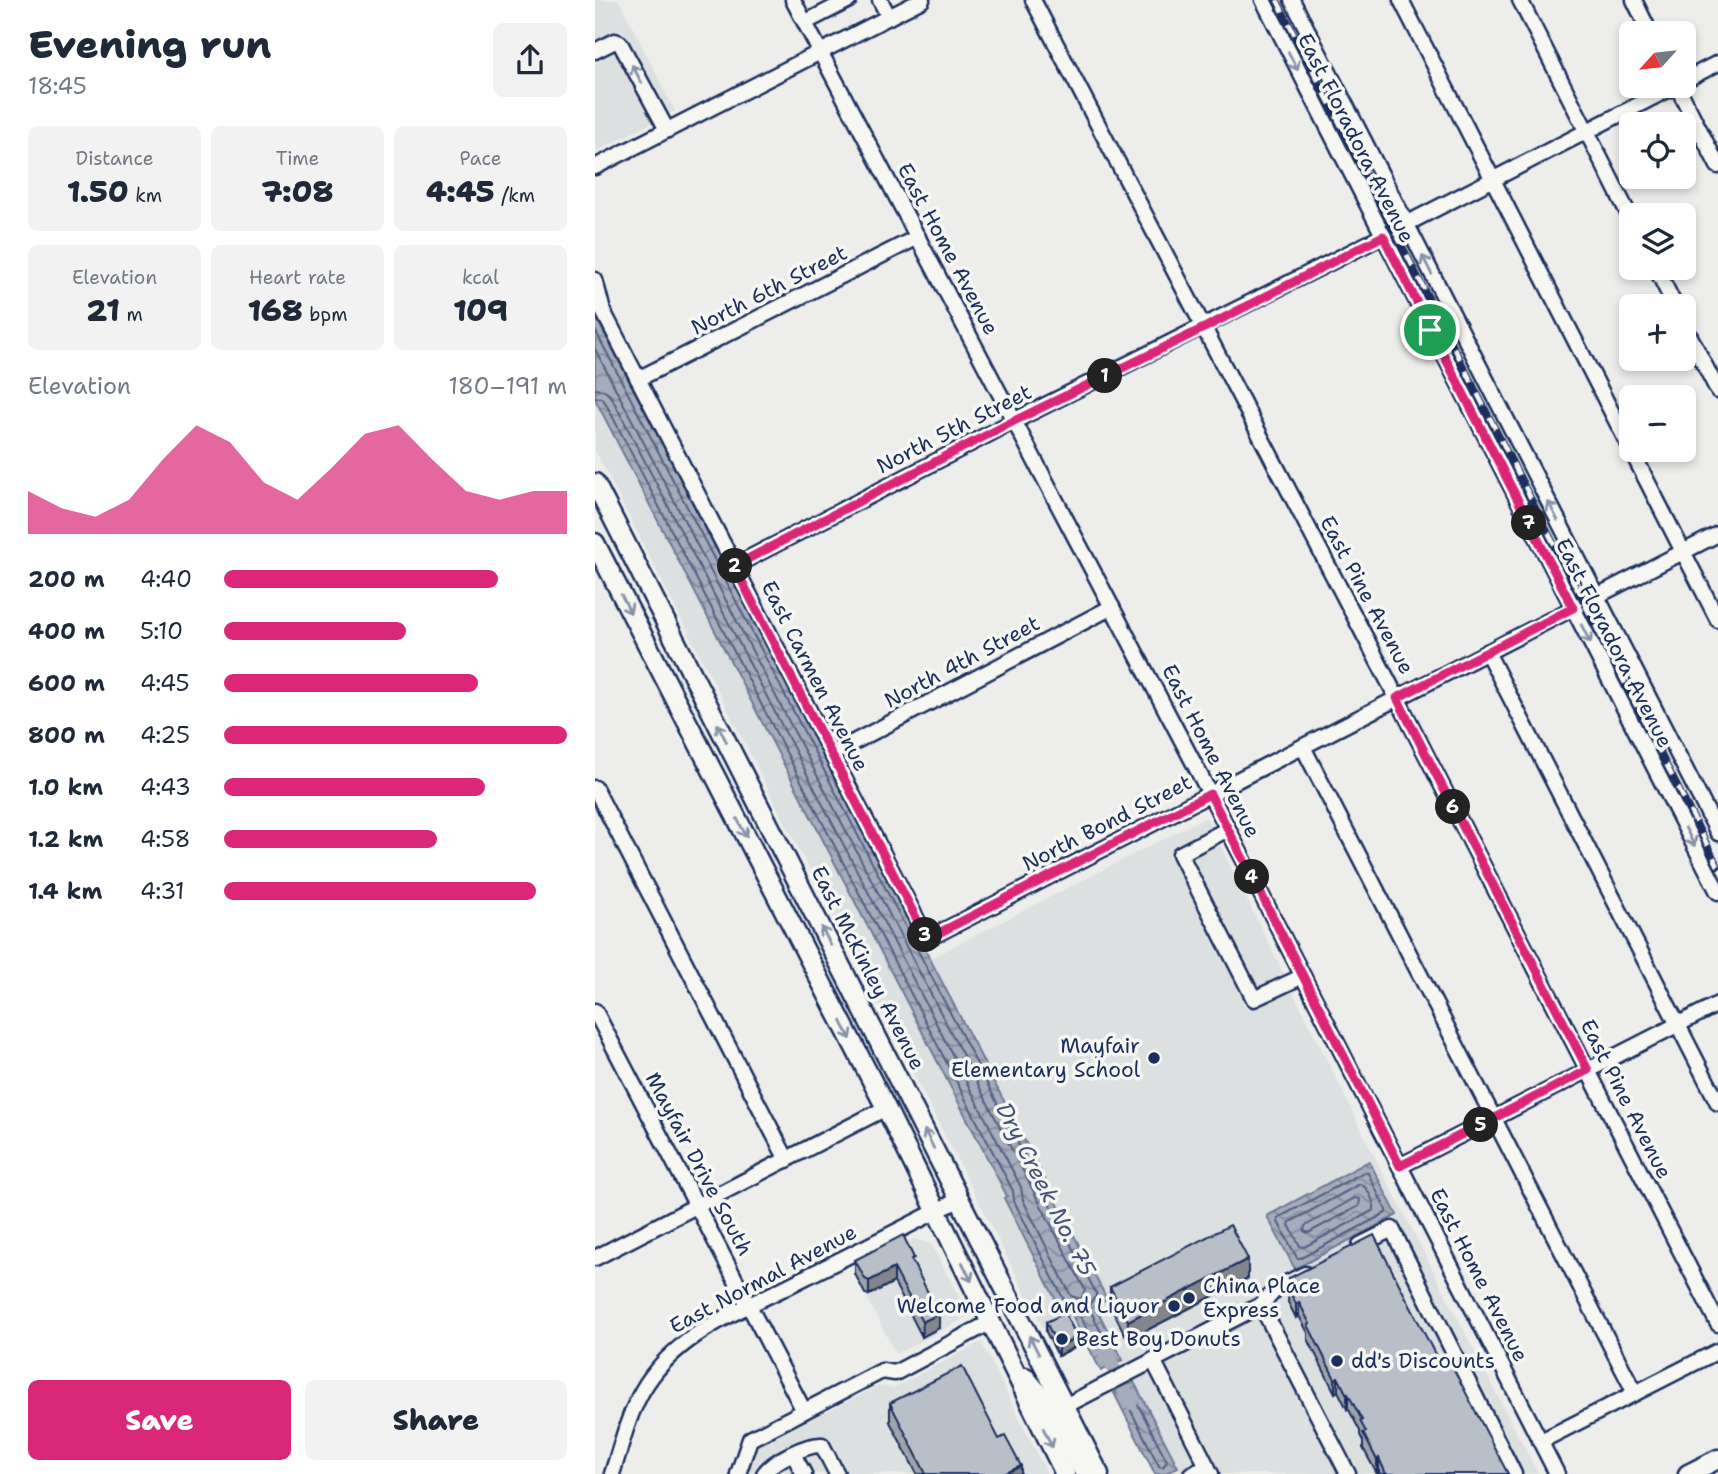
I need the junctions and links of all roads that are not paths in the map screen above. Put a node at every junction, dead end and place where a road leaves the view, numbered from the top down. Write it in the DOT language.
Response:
graph roads {
  1 [pos="793,0"];
  2 [pos="849,0"];
  3 [pos="880,0"];
  4 [pos="922,0"];
  5 [pos="1033,0"];
  6 [pos="1263,0"];
  7 [pos="1292,0"];
  8 [pos="1401,0"];
  9 [pos="1520,0"];
  10 [pos="1633,0"];
  11 [pos="889,17"];
  12 [pos="1644,21"];
  13 [pos="806,22"];
  14 [pos="595,51"];
  15 [pos="821,52"];
  16 [pos="1718,63"];
  17 [pos="1696,74"];
  18 [pos="1652,98"];
  19 [pos="1682,98"];
  20 [pos="667,130"];
  21 [pos="1587,131"];
  22 [pos="1718,166"];
  23 [pos="595,167"];
  24 [pos="1493,180"];
  25 [pos="1623,203"];
  26 [pos="1406,224"];
  27 [pos="1383,236"];
  28 [pos="918,237"];
  29 [pos="595,280"];
  30 [pos="1204,328"];
  31 [pos="1696,348"];
  32 [pos="638,379"];
  33 [pos="1718,391"];
  34 [pos="1014,421"];
  35 [pos="595,483"];
  36 [pos="595,506"];
  37 [pos="1718,534"];
  38 [pos="595,543"];
  39 [pos="626,544"];
  40 [pos="1683,552"];
  41 [pos="734,566"];
  42 [pos="1597,596"];
  43 [pos="1112,607"];
  44 [pos="1573,608"];
  45 [pos="1718,620"];
  46 [pos="1487,652"];
  47 [pos="1397,698"];
  48 [pos="1303,747"];
  49 [pos="831,754"];
  50 [pos="595,788"];
  51 [pos="1210,794"];
  52 [pos="1228,829"];
  53 [pos="1718,833"];
  54 [pos="1718,892"];
  55 [pos="927,939"];
  56 [pos="1303,976"];
  57 [pos="1718,1004"];
  58 [pos="595,1011"];
  59 [pos="1678,1024"];
  60 [pos="1588,1070"];
  61 [pos="1718,1103"];
  62 [pos="886,1108"];
  63 [pos="1494,1118"];
  64 [pos="787,1160"];
  65 [pos="1400,1166"];
  66 [pos="960,1199"];
  67 [pos="697,1205"];
  68 [pos="936,1211"];
  69 [pos="1345,1253"];
  70 [pos="595,1258"];
  71 [pos="1321,1265"];
  72 [pos="1261,1305"];
  73 [pos="750,1306"];
  74 [pos="991,1322"];
  75 [pos="1718,1324"];
  76 [pos="1718,1351"];
  77 [pos="1009,1359"];
  78 [pos="1153,1360"];
  79 [pos="1635,1393"];
  80 [pos="1065,1406"];
  81 [pos="804,1411"];
  82 [pos="1541,1441"];
  83 [pos="793,1454"];
  84 [pos="1718,1458"];
  85 [pos="1209,1470"];
  86 [pos="770,1471"];
  87 [pos="612,1474"];
  88 [pos="738,1474"];
  89 [pos="804,1474"];
  90 [pos="837,1474"];
  91 [pos="1065,1474"];
  92 [pos="1085,1474"];
  93 [pos="1099,1474"];
  94 [pos="1191,1474"];
  95 [pos="1348,1474"];
  96 [pos="1514,1474"];
  97 [pos="1557,1474"];
  98 [pos="1688,1474"];
  1 -- 13 [label="street, East Home Avenue"];
  2 -- 13 [label="street"];
  3 -- 11 [label="street"];
  4 -- 11 [label="street"];
  5 -- 30 [label="street, East Pine Avenue"];
  6 -- 27 [label="street, East Floradora Avenue, one-way"];
  7 -- 26 [label="street, East Floradora Avenue"];
  8 -- 24 [label="street"];
  9 -- 21 [label="street"];
  10 -- 12 [label="street"];
  11 -- 15 [label="street"];
  13 -- 15 [label="street, East Home Avenue"];
  20 -- 14 [label="street, one-way"];
  15 -- 20 [label="street"];
  15 -- 28 [label="street, East Home Avenue"];
  16 -- 17 [label="street"];
  18 -- 21 [label="street"];
  19 -- 22 [label="street"];
  20 -- 23 [label="street"];
  21 -- 24 [label="street"];
  21 -- 25 [label="street"];
  24 -- 26 [label="street"];
  24 -- 40 [label="street"];
  42 -- 26 [label="street, East Floradora Avenue, one-way"];
  27 -- 30 [label="street, North 5th Street"];
  27 -- 44 [label="street, East Floradora Avenue"];
  28 -- 32 [label="street, North 6th Street"];
  28 -- 34 [label="street, East Home Avenue"];
  29 -- 32 [label="street, East Carmen Avenue"];
  30 -- 34 [label="street, North 5th Street"];
  30 -- 47 [label="street, East Pine Avenue"];
  31 -- 33 [label="street"];
  32 -- 41 [label="street, East Carmen Avenue"];
  34 -- 41 [label="street, North 5th Street"];
  34 -- 43 [label="street, East Home Avenue"];
  35 -- 39 [label="main road, East McKinley Avenue"];
  36 -- 39 [label="main road"];
  37 -- 40 [label="street, North Bond Street"];
  38 -- 62 [label="main road, one-way"];
  66 -- 39 [label="main road, East McKinley Avenue, one-way"];
  40 -- 42 [label="street, North Bond Street"];
  40 -- 45 [label="street"];
  41 -- 49 [label="street, East Carmen Avenue"];
  42 -- 44 [label="street, North Bond Street"];
  42 -- 53 [label="street, East Floradora Avenue"];
  43 -- 49 [label="street, North 4th Street"];
  43 -- 51 [label="street, East Home Avenue"];
  44 -- 46 [label="street, North Bond Street"];
  44 -- 54 [label="street, East Floradora Avenue, one-way"];
  46 -- 47 [label="street, North Bond Street"];
  46 -- 59 [label="street"];
  47 -- 48 [label="street, North Bond Street"];
  47 -- 60 [label="street, East Pine Avenue"];
  48 -- 51 [label="street, North Bond Street"];
  48 -- 63 [label="street"];
  49 -- 55 [label="street, East Carmen Avenue"];
  50 -- 64 [label="street"];
  51 -- 52 [label="street, East Home Avenue"];
  51 -- 55 [label="street, North Bond Street"];
  52 -- 56 [label="street, East Home Avenue"];
  52 -- 56 [label="street"];
  56 -- 65 [label="street, East Home Avenue"];
  57 -- 59 [label="street"];
  58 -- 67 [label="street, Mayfair Drive South"];
  59 -- 60 [label="street"];
  59 -- 61 [label="street"];
  60 -- 63 [label="street"];
  60 -- 75 [label="street, East Pine Avenue"];
  62 -- 64 [label="street"];
  62 -- 68 [label="main road"];
  63 -- 65 [label="street"];
  63 -- 79 [label="street"];
  64 -- 67 [label="street"];
  65 -- 82 [label="street, East Home Avenue"];
  66 -- 68 [label="street, East Normal Avenue"];
  80 -- 66 [label="main road, East McKinley Avenue, one-way"];
  67 -- 70 [label="street"];
  67 -- 73 [label="street, Mayfair Drive South"];
  68 -- 73 [label="street, East Normal Avenue"];
  68 -- 74 [label="main road, one-way"];
  69 -- 96 [label="street"];
  71 -- 72 [label="street"];
  72 -- 78 [label="street"];
  72 -- 95 [label="street"];
  73 -- 81 [label="street, Mayfair Drive South"];
  73 -- 87 [label="street, East Normal Avenue"];
  74 -- 77 [label="main road"];
  74 -- 81 [label="street"];
  76 -- 79 [label="street"];
  77 -- 91 [label="main road, one-way"];
  77 -- 92 [label="main road"];
  78 -- 80 [label="street"];
  78 -- 85 [label="street"];
  79 -- 82 [label="street"];
  80 -- 93 [label="main road, East McKinley Avenue"];
  81 -- 88 [label="street"];
  82 -- 97 [label="street, East Home Avenue"];
  83 -- 86 [label="street"];
  83 -- 89 [label="street"];
  83 -- 90 [label="street"];
  84 -- 98 [label="main road"];
  85 -- 94 [label="street"];
}
